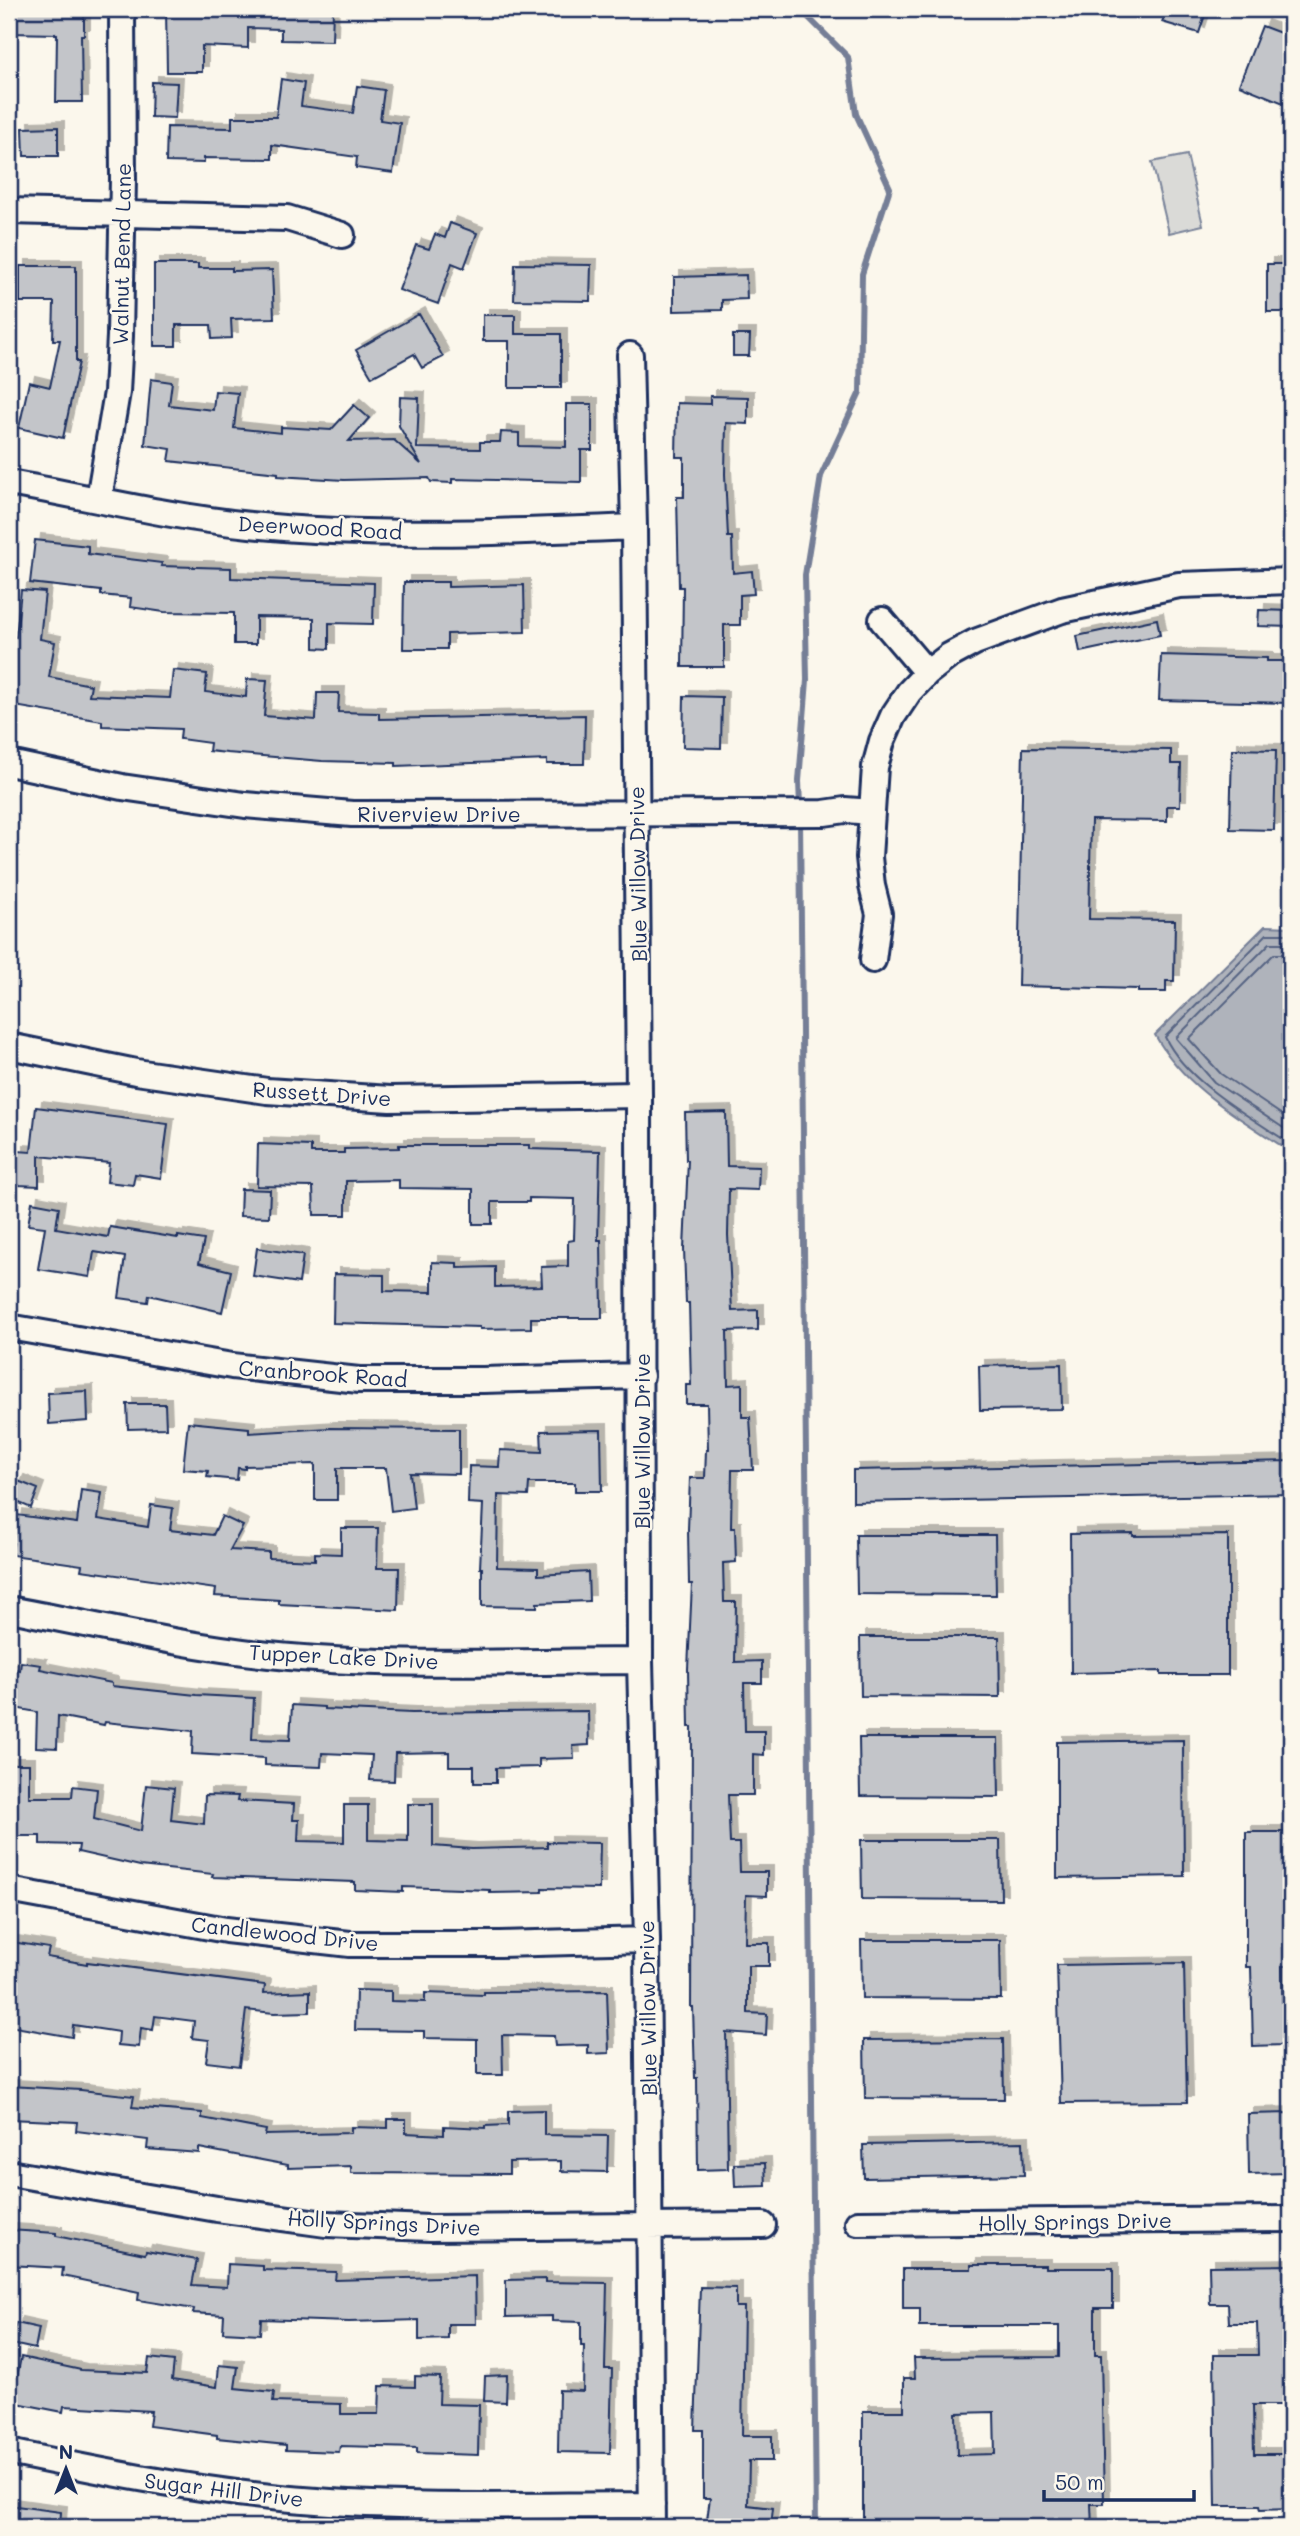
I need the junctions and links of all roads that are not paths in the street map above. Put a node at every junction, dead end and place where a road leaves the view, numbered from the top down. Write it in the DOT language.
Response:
graph roads {
  1 [pos="122,9"];
  2 [pos="9,211"];
  3 [pos="121,214"];
  4 [pos="342,235"];
  5 [pos="630,355"];
  6 [pos="9,483"];
  7 [pos="99,499"];
  8 [pos="634,527"];
  9 [pos="1291,581"];
  10 [pos="881,620"];
  11 [pos="927,673"];
  12 [pos="9,763"];
  13 [pos="636,812"];
  14 [pos="873,812"];
  15 [pos="873,960"];
  16 [pos="9,1046"];
  17 [pos="639,1095"];
  18 [pos="9,1327"];
  19 [pos="641,1376"];
  20 [pos="9,1609"];
  21 [pos="640,1661"];
  22 [pos="9,1890"];
  23 [pos="647,1940"];
  24 [pos="9,2173"];
  25 [pos="1291,2218"];
  26 [pos="858,2223"];
  27 [pos="649,2225"];
  28 [pos="763,2225"];
  29 [pos="9,2452"];
  30 [pos="652,2516"];
  1 -- 3 [label="street, Walnut Bend Lane"];
  2 -- 3 [label="street"];
  3 -- 4 [label="street"];
  3 -- 7 [label="street, Walnut Bend Lane"];
  5 -- 8 [label="street, Blue Willow Drive"];
  6 -- 7 [label="street, Deerwood Road"];
  7 -- 8 [label="street, Deerwood Road"];
  8 -- 13 [label="street, Blue Willow Drive"];
  9 -- 11 [label="street"];
  10 -- 11 [label="street"];
  11 -- 14 [label="street"];
  12 -- 13 [label="street, Riverview Drive"];
  13 -- 14 [label="street, Riverview Drive"];
  13 -- 17 [label="street, Blue Willow Drive"];
  14 -- 15 [label="street"];
  16 -- 17 [label="street, Russett Drive"];
  17 -- 19 [label="street, Blue Willow Drive"];
  18 -- 19 [label="street, Cranbrook Road"];
  19 -- 21 [label="street, Blue Willow Drive"];
  20 -- 21 [label="street, Tupper Lake Drive"];
  21 -- 23 [label="street, Blue Willow Drive"];
  22 -- 23 [label="street, Candlewood Drive"];
  23 -- 27 [label="street, Blue Willow Drive"];
  24 -- 27 [label="street, Holly Springs Drive"];
  25 -- 26 [label="street, Holly Springs Drive"];
  27 -- 28 [label="street, Holly Springs Drive"];
  27 -- 30 [label="street, Blue Willow Drive"];
  29 -- 30 [label="street, Sugar Hill Drive"];
}
